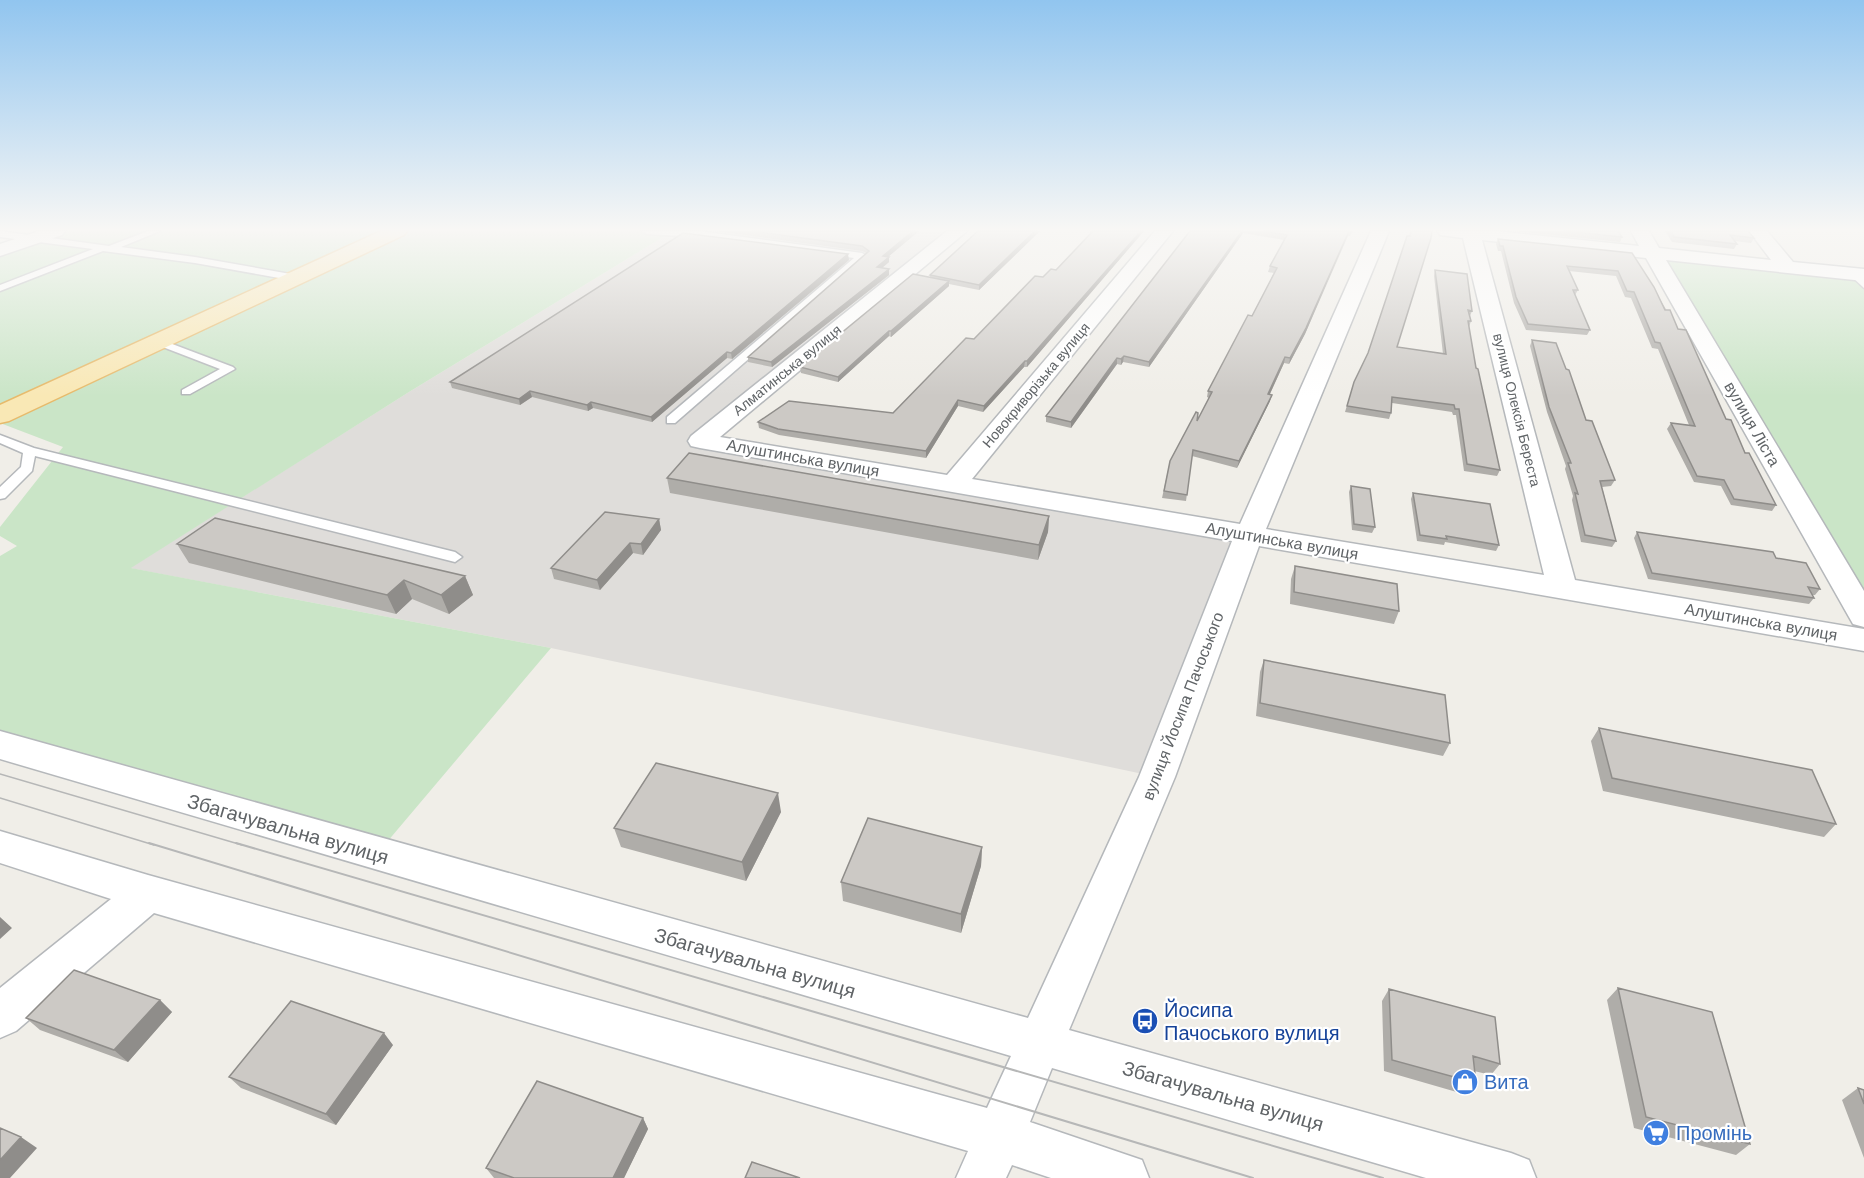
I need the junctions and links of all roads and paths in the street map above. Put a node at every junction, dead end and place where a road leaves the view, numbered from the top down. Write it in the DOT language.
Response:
graph roads {
  1 [pos="279,286"];
  2 [pos="827,286"];
  3 [pos="890,286"];
  4 [pos="1118,286"];
  5 [pos="1356,286"];
  6 [pos="1485,286"];
  7 [pos="1671,286"];
  8 [pos="159,342"];
  9 [pos="186,392"];
  10 [pos="0,415"];
  11 [pos="671,420"];
  12 [pos="0,439"];
  13 [pos="700,441"];
  14 [pos="30,451"];
  15 [pos="954,484"];
  16 [pos="0,495"];
  17 [pos="1249,535"];
  18 [pos="455,557"];
  19 [pos="1562,587"];
  20 [pos="1864,617"];
  21 [pos="1864,640"];
  22 [pos="0,745"];
  23 [pos="0,847"];
  24 [pos="148,893"];
  25 [pos="0,1016"];
  26 [pos="1042,1044"];
  27 [pos="999,1136"];
  28 [pos="981,1178"];
  29 [pos="1124,1178"];
  30 [pos="1511,1178"];
  1 -- 8 [label="main road"];
  2 -- 11 [label="lane"];
  3 -- 13 [label="street, Алматинська вулиця"];
  4 -- 15 [label="street, Новокриворізька вулиця"];
  5 -- 17 [label="street, вулиця Йосипа Пачоського"];
  6 -- 19 [label="street, вулиця Олексія Береста"];
  7 -- 20 [label="street, вулиця Ліста"];
  8 -- 9 [label="lane"];
  8 -- 10 [label="main road"];
  12 -- 14 [label="lane"];
  13 -- 15 [label="street, Алуштинська вулиця"];
  14 -- 16 [label="lane"];
  14 -- 18 [label="lane"];
  15 -- 17 [label="street, Алуштинська вулиця"];
  17 -- 19 [label="street, Алуштинська вулиця"];
  17 -- 26 [label="street, вулиця Йосипа Пачоського"];
  19 -- 21 [label="street, Алуштинська вулиця"];
  22 -- 26 [label="street, Збагачувальна вулиця"];
  23 -- 24 [label="street"];
  24 -- 25 [label="street"];
  24 -- 27 [label="street"];
  26 -- 27 [label="street, вулиця Йосипа Пачоського"];
  26 -- 30 [label="street, Збагачувальна вулиця"];
  27 -- 28 [label="street, вулиця Йосипа Пачоського"];
  27 -- 29 [label="street"];
}
